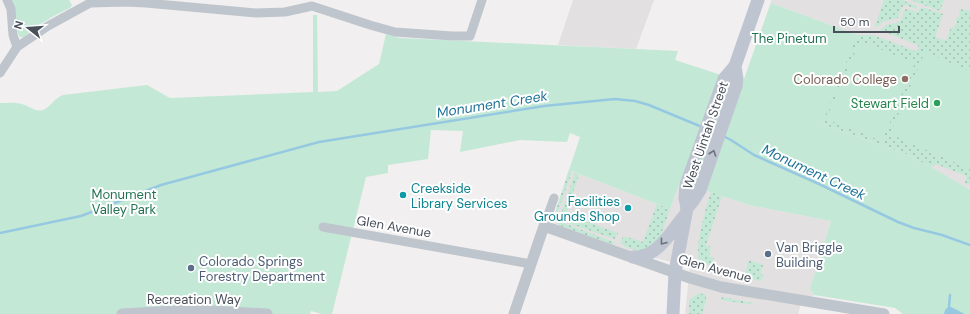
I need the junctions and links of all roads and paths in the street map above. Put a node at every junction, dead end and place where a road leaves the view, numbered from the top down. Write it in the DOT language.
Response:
graph roads {
  1 [pos="7,0"];
  2 [pos="482,0"];
  3 [pos="758,0"];
  4 [pos="86,2"];
  5 [pos="313,3"];
  6 [pos="17,47"];
  7 [pos="735,66"];
  8 [pos="0,72"];
  9 [pos="554,198"];
  10 [pos="686,211"];
  11 [pos="544,226"];
  12 [pos="323,227"];
  13 [pos="633,257"];
  14 [pos="531,264"];
  15 [pos="675,272"];
  16 [pos="122,314"];
  17 [pos="267,314"];
  18 [pos="514,314"];
  19 [pos="673,314"];
  20 [pos="884,314"];
  1 -- 6 [label="street"];
  2 -- 5 [label="street"];
  3 -- 7 [label="main road, West Uintah Street"];
  4 -- 5 [label="street"];
  4 -- 6 [label="street"];
  6 -- 8 [label="street"];
  10 -- 7 [label="main road, West Uintah Street, one-way"];
  7 -- 10 [label="main road, West Uintah Street"];
  9 -- 11 [label="street"];
  10 -- 13 [label="main road, one-way"];
  10 -- 15 [label="main road, West Uintah Street"];
  11 -- 13 [label="street, Glen Avenue"];
  11 -- 14 [label="street"];
  12 -- 14 [label="street, Glen Avenue"];
  13 -- 15 [label="street, Glen Avenue"];
  14 -- 18 [label="street"];
  15 -- 19 [label="main road, West Uintah Street"];
  15 -- 20 [label="street, Glen Avenue"];
  16 -- 17 [label="street, Recreation Way"];
}
